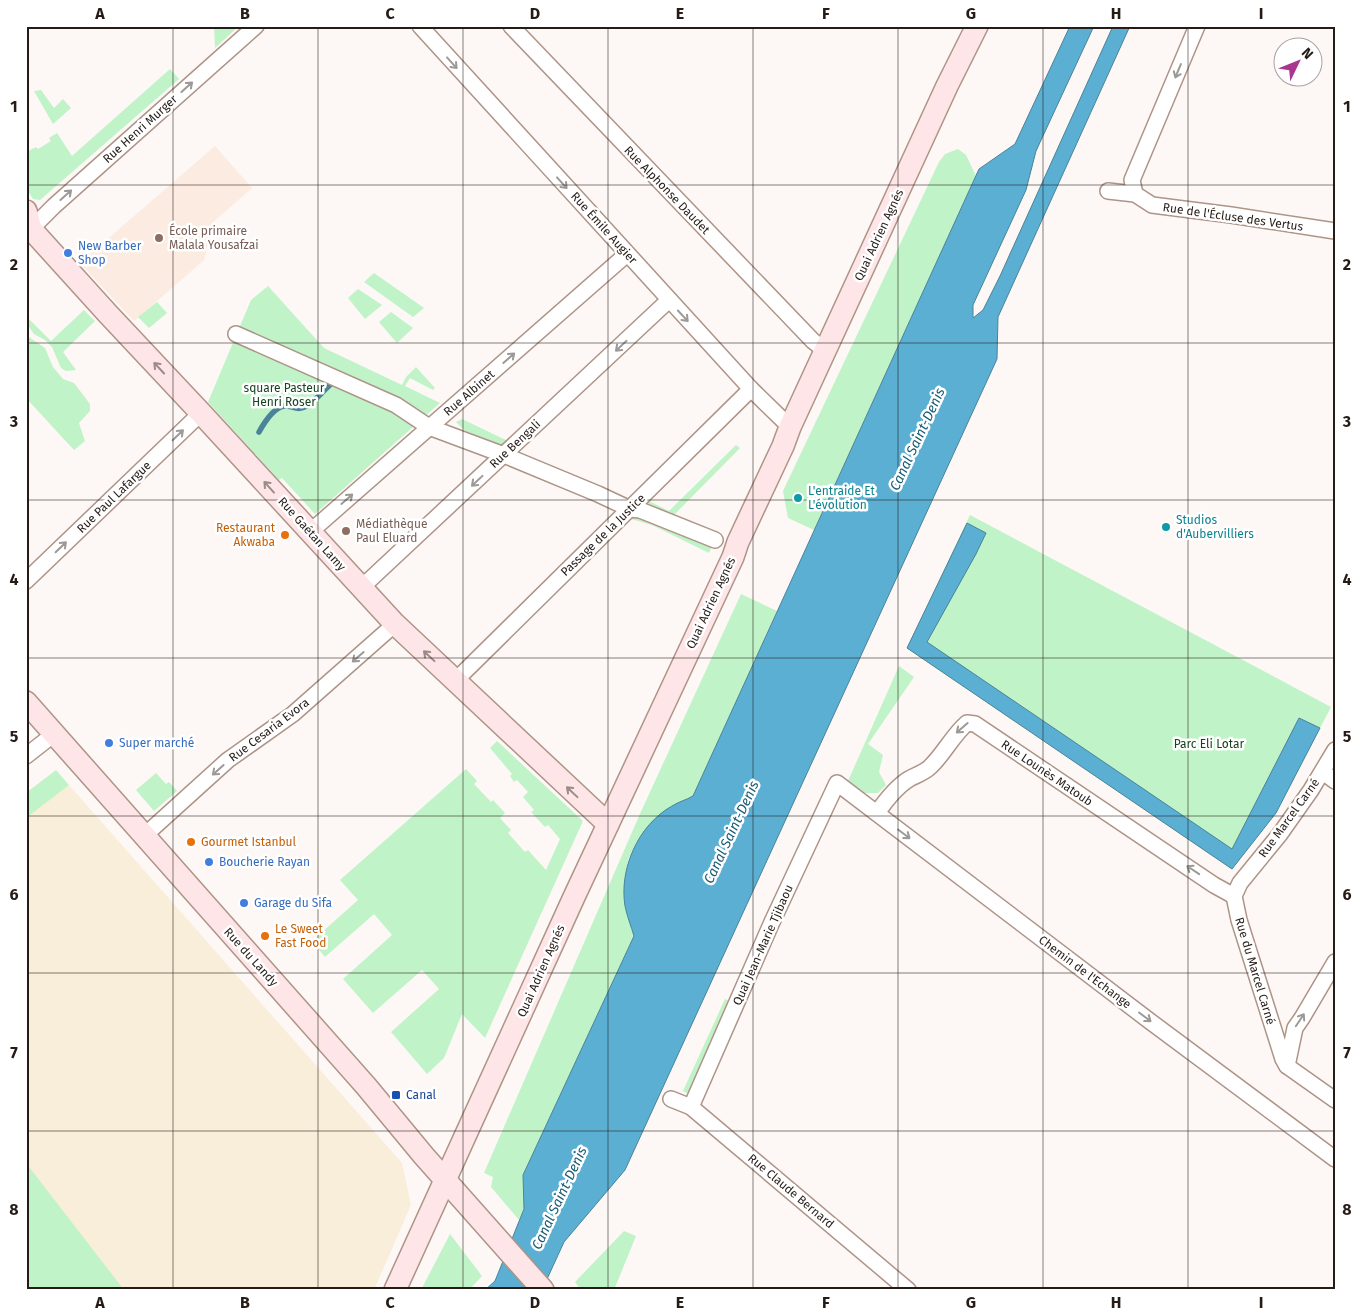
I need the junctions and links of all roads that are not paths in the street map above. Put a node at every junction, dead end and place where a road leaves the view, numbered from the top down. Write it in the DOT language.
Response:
graph roads {
  1 [pos="256,26"];
  2 [pos="511,26"];
  3 [pos="977,26"];
  4 [pos="1197,26"];
  5 [pos="425,28"];
  6 [pos="1108,192"];
  7 [pos="1135,194"];
  8 [pos="28,225"];
  9 [pos="1335,231"];
  10 [pos="627,254"];
  11 [pos="669,300"];
  12 [pos="236,334"];
  13 [pos="826,351"];
  14 [pos="751,390"];
  15 [pos="201,413"];
  16 [pos="429,427"];
  17 [pos="790,427"];
  18 [pos="504,455"];
  19 [pos="630,509"];
  20 [pos="310,532"];
  21 [pos="715,540"];
  22 [pos="26,581"];
  23 [pos="361,588"];
  24 [pos="395,624"];
  25 [pos="455,681"];
  26 [pos="26,702"];
  27 [pos="54,734"];
  28 [pos="1335,750"];
  29 [pos="26,756"];
  30 [pos="1329,776"];
  31 [pos="837,783"];
  32 [pos="877,813"];
  33 [pos="608,824"];
  34 [pos="144,836"];
  35 [pos="1237,889"];
  36 [pos="1335,962"];
  37 [pos="1285,1063"];
  38 [pos="671,1099"];
  39 [pos="1335,1100"];
  40 [pos="691,1107"];
  41 [pos="1335,1158"];
  42 [pos="446,1180"];
  43 [pos="395,1290"];
  44 [pos="543,1290"];
  45 [pos="908,1290"];
  8 -- 1 [label="street, Rue Henri Murger, one-way"];
  2 -- 13 [label="street, Rue Alphonse Daudet"];
  3 -- 13 [label="street, Quai Adrien Agnés"];
  4 -- 7 [label="street, one-way"];
  5 -- 10 [label="street, Rue Émile Augier, one-way"];
  6 -- 7 [label="street, Rue de l'Écluse des Vertus"];
  7 -- 9 [label="street, Rue de l'Écluse des Vertus"];
  15 -- 8 [label="street, Rue Gaétan Lamy, one-way"];
  10 -- 11 [label="street, Rue Émile Augier"];
  16 -- 10 [label="street, Rue Albinet, one-way"];
  11 -- 14 [label="street, Rue Émile Augier, one-way"];
  11 -- 18 [label="street, Rue Bengali, one-way"];
  12 -- 16 [label="street"];
  13 -- 17 [label="street, Quai Adrien Agnés"];
  14 -- 17 [label="street, Rue Émile Augier"];
  14 -- 19 [label="street, Passage de la Justice"];
  20 -- 15 [label="street, Rue Gaétan Lamy, one-way"];
  22 -- 15 [label="street, Rue Paul Lafargue, one-way"];
  16 -- 18 [label="street"];
  20 -- 16 [label="street, Rue Albinet, one-way"];
  17 -- 33 [label="street, Quai Adrien Agnés"];
  18 -- 19 [label="street"];
  18 -- 23 [label="street, Rue Bengali, one-way"];
  19 -- 21 [label="street"];
  19 -- 25 [label="street, Passage de la Justice"];
  20 -- 23 [label="street, Rue Gaétan Lamy"];
  23 -- 24 [label="street, Rue Gaétan Lamy"];
  25 -- 24 [label="street, Rue Gaétan Lamy, one-way"];
  24 -- 34 [label="street, Rue Cesaria Evora, one-way"];
  33 -- 25 [label="street, Rue Gaétan Lamy, one-way"];
  26 -- 27 [label="street, Rue du Landy"];
  27 -- 29 [label="street"];
  27 -- 34 [label="street, Rue du Landy"];
  28 -- 30 [label="street, Rue Marcel Carné"];
  30 -- 35 [label="street, Rue Marcel Carné"];
  31 -- 32 [label="street, Chemin de l'Echange"];
  31 -- 40 [label="street, Quai Jean-Marie Tjibaou"];
  35 -- 32 [label="street, Rue Lounès Matoub, one-way"];
  32 -- 41 [label="street, Chemin de l'Echange, one-way"];
  33 -- 42 [label="street, Quai Adrien Agnés"];
  34 -- 42 [label="street, Rue du Landy"];
  35 -- 37 [label="street, Rue du Marcel Carné"];
  37 -- 36 [label="street, one-way"];
  37 -- 39 [label="street"];
  38 -- 40 [label="street, Rue Claude Bernard"];
  40 -- 45 [label="street, Rue Claude Bernard"];
  42 -- 43 [label="street, Quai Adrien Agnés"];
  42 -- 44 [label="street, Rue du Landy"];
}
